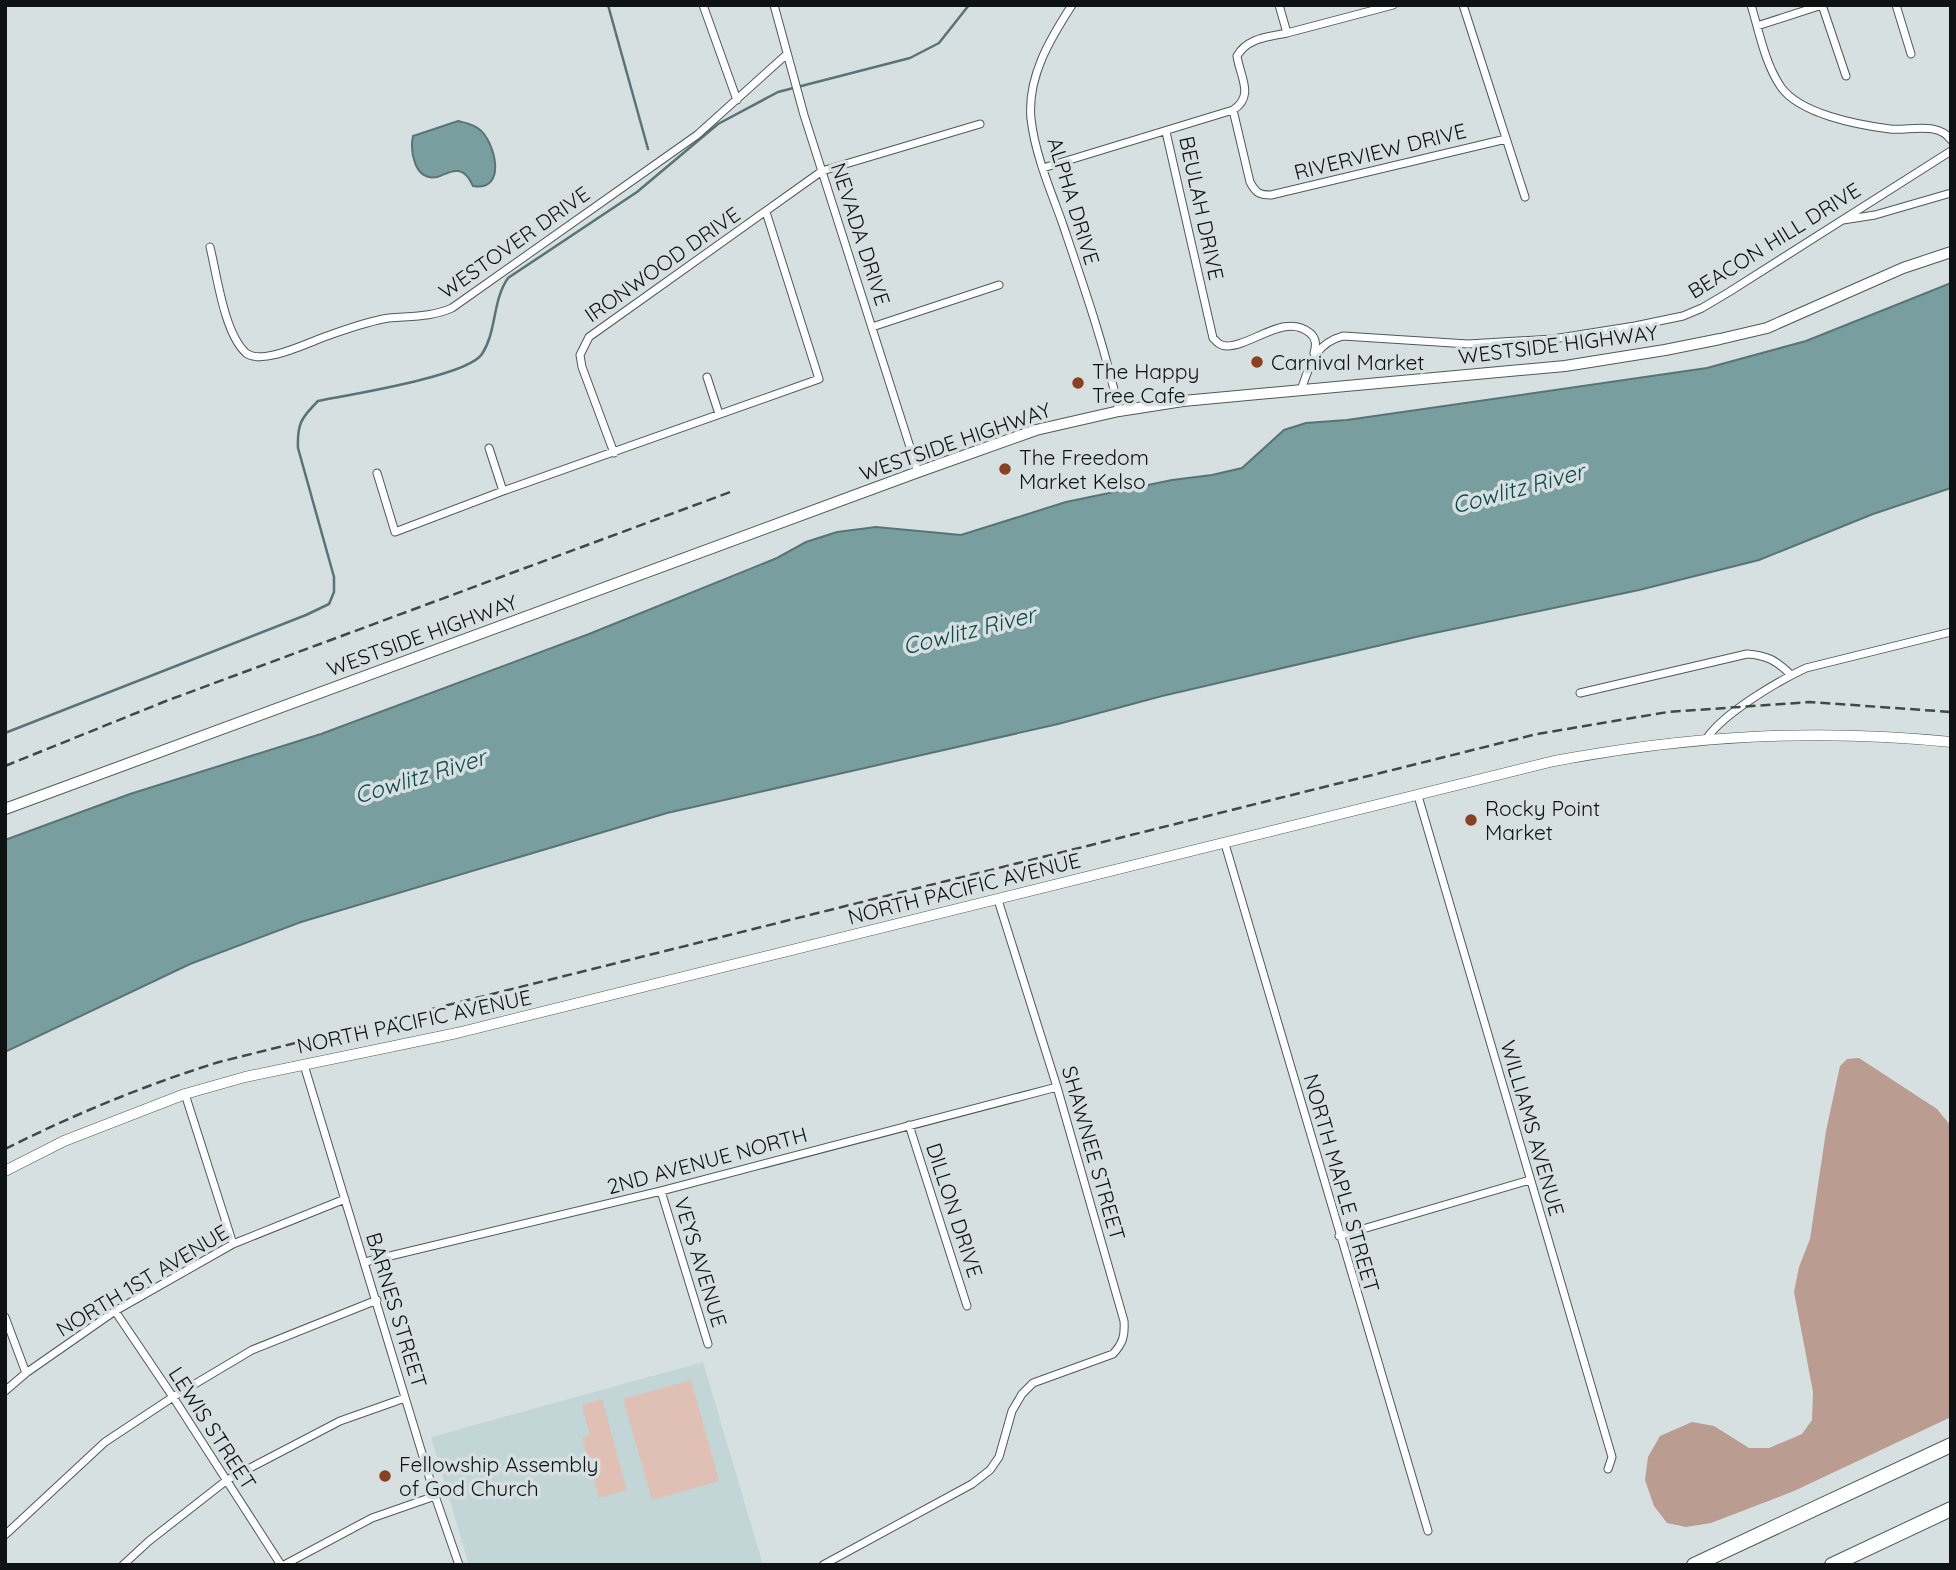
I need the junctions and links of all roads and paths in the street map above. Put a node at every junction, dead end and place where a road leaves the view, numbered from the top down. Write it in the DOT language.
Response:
graph roads {
  1 [pos="703,5"];
  2 [pos="774,5"];
  3 [pos="1072,5"];
  4 [pos="1279,5"];
  5 [pos="1393,5"];
  6 [pos="1463,5"];
  7 [pos="1751,5"];
  8 [pos="1822,5"];
  9 [pos="1896,5"];
  10 [pos="1757,26"];
  11 [pos="1287,33"];
  12 [pos="787,54"];
  13 [pos="1911,54"];
  14 [pos="1846,76"];
  15 [pos="737,100"];
  16 [pos="1233,110"];
  17 [pos="980,124"];
  18 [pos="1166,132"];
  19 [pos="1506,139"];
  20 [pos="1951,140"];
  21 [pos="1951,151"];
  22 [pos="1043,168"];
  23 [pos="822,171"];
  24 [pos="1951,193"];
  25 [pos="1525,197"];
  26 [pos="766,212"];
  27 [pos="1839,221"];
  28 [pos="210,247"];
  29 [pos="1951,251"];
  30 [pos="999,285"];
  31 [pos="872,327"];
  32 [pos="1314,354"];
  33 [pos="707,377"];
  34 [pos="1301,390"];
  35 [pos="1119,411"];
  36 [pos="719,414"];
  37 [pos="489,448"];
  38 [pos="614,453"];
  39 [pos="918,472"];
  40 [pos="377,473"];
  41 [pos="503,491"];
  42 [pos="1951,632"];
  43 [pos="1791,675"];
  44 [pos="1580,692"];
  45 [pos="1707,738"];
  46 [pos="1951,742"];
  47 [pos="1418,796"];
  48 [pos="5,809"];
  49 [pos="1224,844"];
  50 [pos="998,900"];
  51 [pos="304,1065"];
  52 [pos="1057,1087"];
  53 [pos="185,1094"];
  54 [pos="909,1125"];
  55 [pos="5,1171"];
  56 [pos="1530,1180"];
  57 [pos="661,1191"];
  58 [pos="345,1199"];
  59 [pos="1339,1236"];
  60 [pos="233,1244"];
  61 [pos="365,1262"];
  62 [pos="377,1300"];
  63 [pos="967,1306"];
  64 [pos="115,1311"];
  65 [pos="5,1317"];
  66 [pos="708,1344"];
  67 [pos="26,1373"];
  68 [pos="5,1391"];
  69 [pos="173,1396"];
  70 [pos="405,1398"];
  71 [pos="1951,1445"];
  72 [pos="1608,1469"];
  73 [pos="226,1480"];
  74 [pos="435,1496"];
  75 [pos="1951,1509"];
  76 [pos="1428,1531"];
  77 [pos="5,1535"];
  78 [pos="123,1565"];
  79 [pos="282,1565"];
  80 [pos="459,1565"];
  81 [pos="823,1565"];
  82 [pos="1694,1565"];
  83 [pos="1832,1565"];
  1 -- 15 [label="street"];
  2 -- 12 [label="street, NEVADA DRIVE"];
  3 -- 22 [label="street, ALPHA DRIVE"];
  4 -- 11 [label="street"];
  5 -- 11 [label="street"];
  6 -- 19 [label="street"];
  7 -- 10 [label="street"];
  8 -- 10 [label="street"];
  8 -- 14 [label="street"];
  9 -- 13 [label="street"];
  10 -- 20 [label="street"];
  11 -- 16 [label="street"];
  12 -- 15 [label="street, WESTOVER DRIVE"];
  12 -- 23 [label="street, NEVADA DRIVE"];
  15 -- 28 [label="street, WESTOVER DRIVE"];
  16 -- 18 [label="street, BEULAH DRIVE"];
  16 -- 19 [label="street, RIVERVIEW DRIVE"];
  17 -- 23 [label="street, IRONWOOD DRIVE"];
  18 -- 22 [label="street"];
  18 -- 32 [label="street, BEULAH DRIVE"];
  19 -- 25 [label="street"];
  21 -- 27 [label="street, BEACON HILL DRIVE"];
  22 -- 35 [label="street, ALPHA DRIVE"];
  23 -- 26 [label="street, IRONWOOD DRIVE"];
  23 -- 31 [label="street, NEVADA DRIVE"];
  24 -- 27 [label="street"];
  26 -- 36 [label="street"];
  26 -- 38 [label="street, IRONWOOD DRIVE"];
  27 -- 32 [label="street, BEACON HILL DRIVE"];
  29 -- 34 [label="main road, WESTSIDE HIGHWAY"];
  30 -- 31 [label="street"];
  31 -- 39 [label="street, NEVADA DRIVE"];
  32 -- 34 [label="street"];
  33 -- 36 [label="street"];
  34 -- 35 [label="main road, WESTSIDE HIGHWAY"];
  35 -- 39 [label="main road, WESTSIDE HIGHWAY"];
  36 -- 38 [label="street"];
  37 -- 41 [label="street"];
  38 -- 41 [label="street"];
  39 -- 48 [label="main road, WESTSIDE HIGHWAY"];
  40 -- 41 [label="street"];
  42 -- 43 [label="street"];
  43 -- 44 [label="street"];
  43 -- 45 [label="street"];
  45 -- 46 [label="street, NORTH PACIFIC AVENUE"];
  45 -- 47 [label="street, NORTH PACIFIC AVENUE"];
  47 -- 49 [label="street, NORTH PACIFIC AVENUE"];
  47 -- 56 [label="street, WILLIAMS AVENUE"];
  49 -- 50 [label="street, NORTH PACIFIC AVENUE"];
  49 -- 59 [label="street, NORTH MAPLE STREET"];
  50 -- 51 [label="street, NORTH PACIFIC AVENUE"];
  50 -- 52 [label="street, SHAWNEE STREET"];
  51 -- 53 [label="street, NORTH PACIFIC AVENUE"];
  51 -- 58 [label="street, BARNES STREET"];
  52 -- 54 [label="street, 2ND AVENUE NORTH"];
  52 -- 81 [label="street, SHAWNEE STREET"];
  53 -- 55 [label="street, NORTH PACIFIC AVENUE"];
  53 -- 60 [label="street"];
  54 -- 57 [label="street, 2ND AVENUE NORTH"];
  54 -- 63 [label="street, DILLON DRIVE"];
  56 -- 59 [label="street"];
  56 -- 72 [label="street, WILLIAMS AVENUE"];
  57 -- 61 [label="street, 2ND AVENUE NORTH"];
  57 -- 66 [label="street, VEYS AVENUE"];
  58 -- 60 [label="street, NORTH 1ST AVENUE"];
  58 -- 61 [label="street, BARNES STREET"];
  59 -- 76 [label="street, NORTH MAPLE STREET"];
  60 -- 64 [label="street, NORTH 1ST AVENUE"];
  61 -- 62 [label="street, BARNES STREET"];
  62 -- 69 [label="street"];
  62 -- 70 [label="street, BARNES STREET"];
  64 -- 67 [label="street, NORTH 1ST AVENUE"];
  64 -- 69 [label="street, LEWIS STREET"];
  65 -- 67 [label="street"];
  67 -- 68 [label="street, NORTH 1ST AVENUE"];
  69 -- 73 [label="street, LEWIS STREET"];
  69 -- 77 [label="street"];
  70 -- 73 [label="street"];
  70 -- 74 [label="street, BARNES STREET"];
  71 -- 82 [label="highway"];
  73 -- 78 [label="street"];
  73 -- 79 [label="street, LEWIS STREET"];
  74 -- 79 [label="street"];
  74 -- 80 [label="street, BARNES STREET"];
  75 -- 83 [label="highway"];
}
